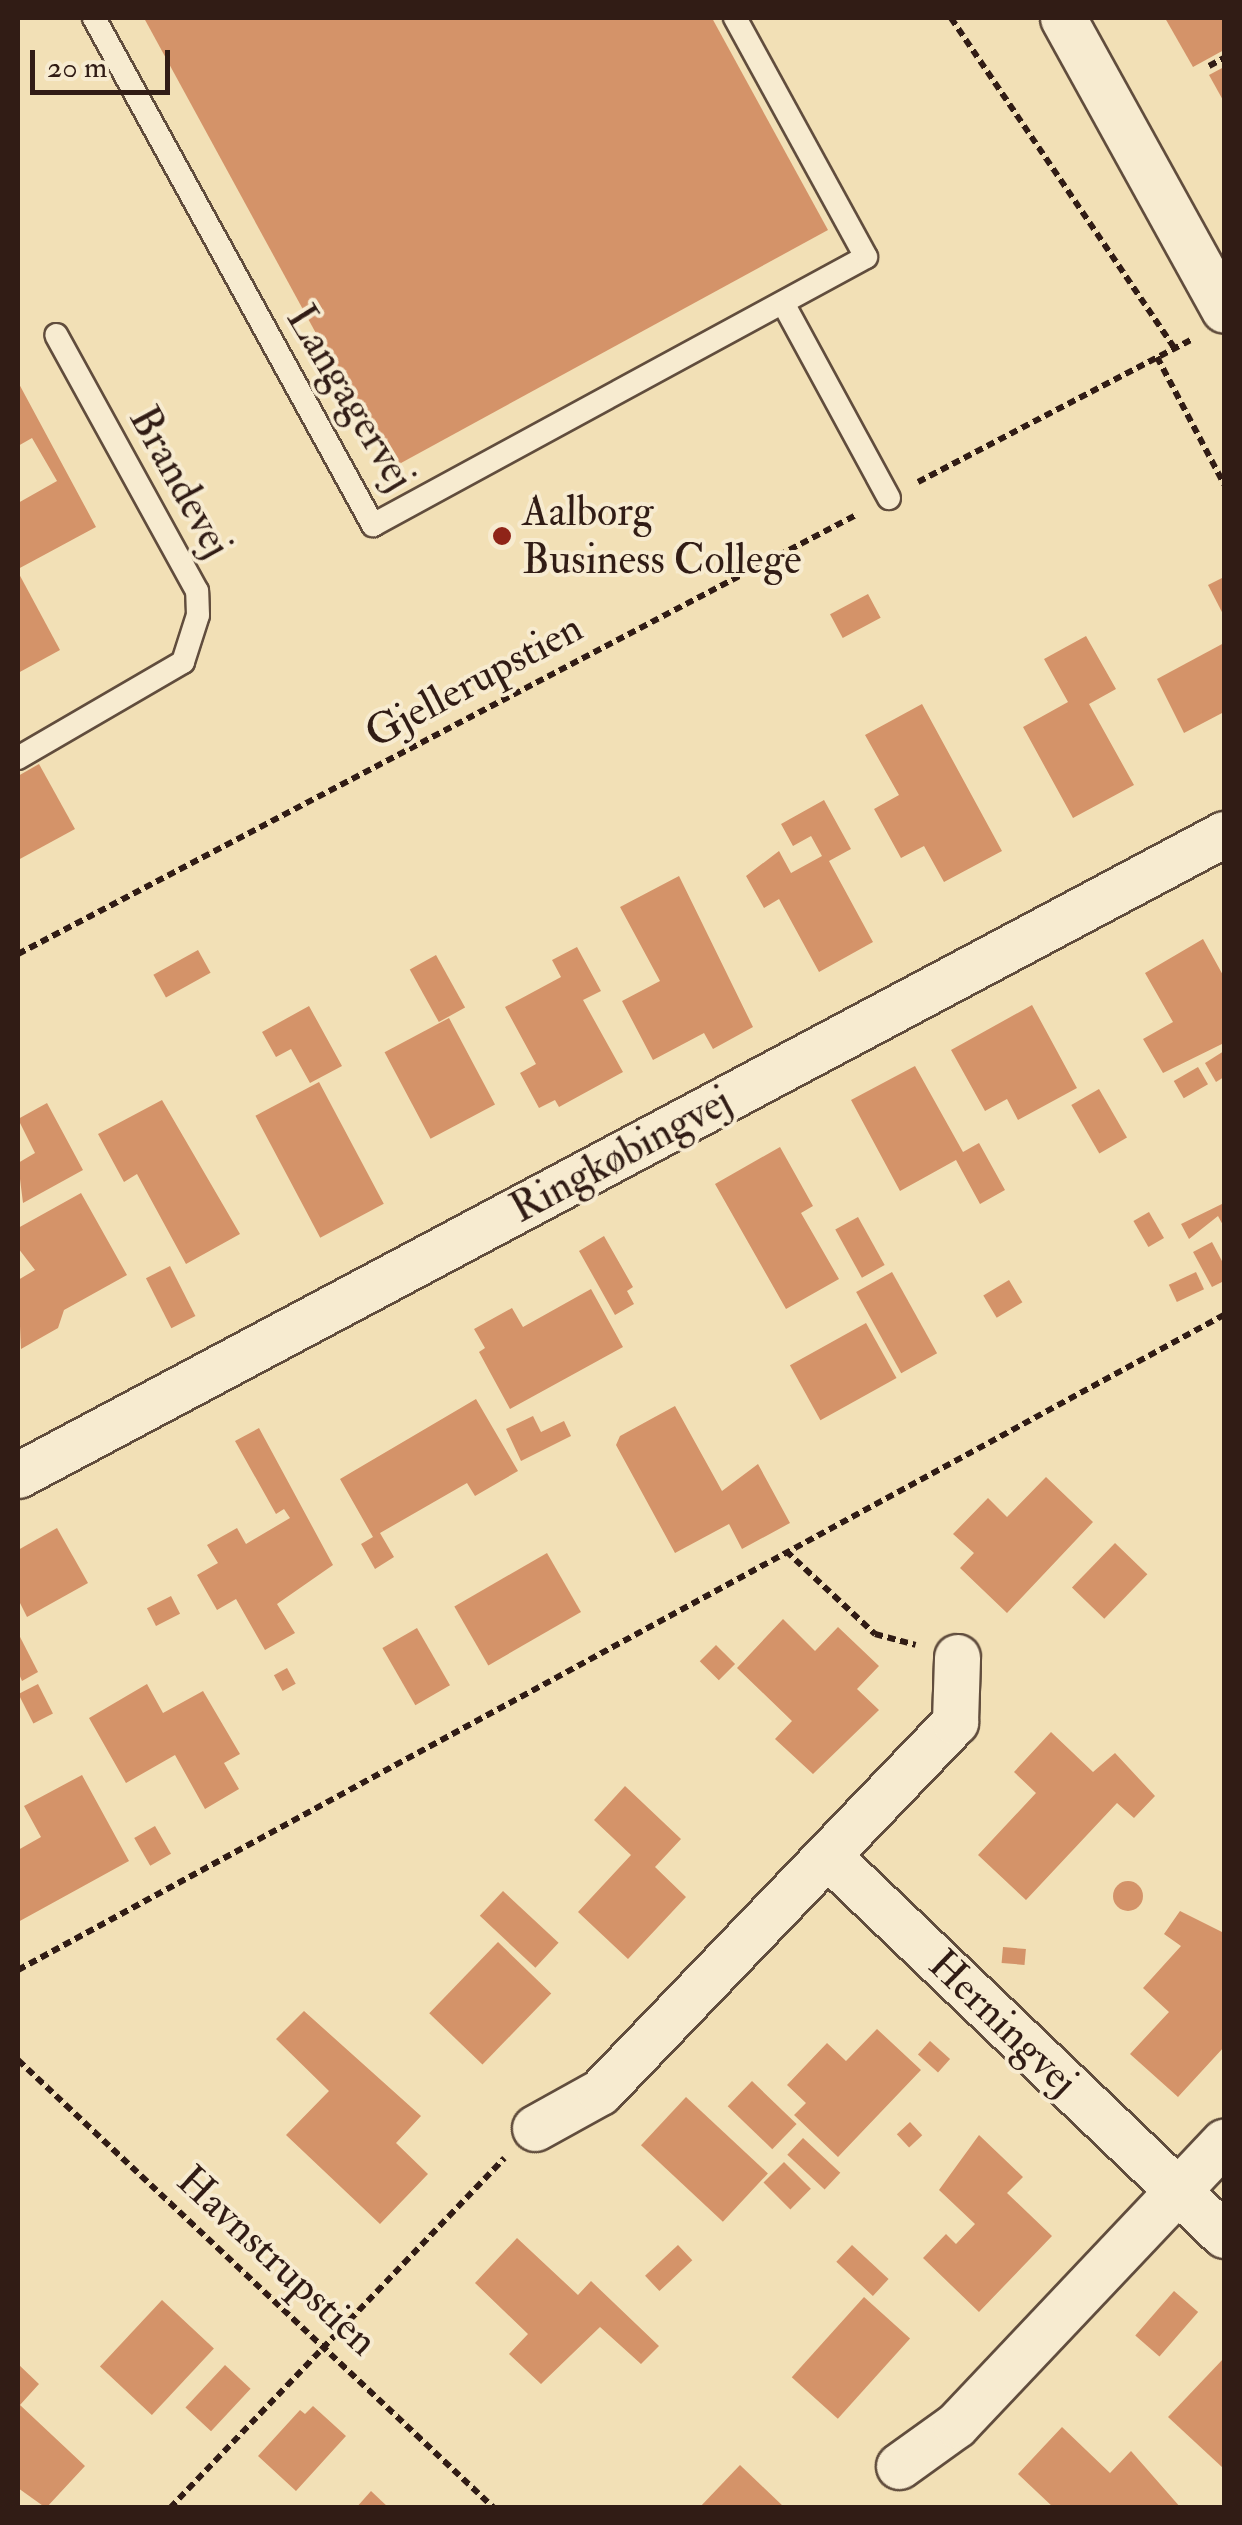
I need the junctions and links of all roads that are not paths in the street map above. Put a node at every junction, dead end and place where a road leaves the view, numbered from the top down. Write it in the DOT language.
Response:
graph roads {
  1 [pos="94,18"];
  2 [pos="735,18"];
  3 [pos="1063,18"];
  4 [pos="782,303"];
  5 [pos="1213,322"];
  6 [pos="56,335"];
  7 [pos="889,498"];
  8 [pos="18,758"];
  9 [pos="1224,834"];
  10 [pos="18,1475"];
  11 [pos="958,1657"];
  12 [pos="828,1856"];
  13 [pos="535,2128"];
  14 [pos="1224,2142"];
  15 [pos="1178,2190"];
  16 [pos="1224,2235"];
  17 [pos="899,2466"];
  1 -- 4 [label="lane, Langagervej"];
  2 -- 4 [label="lane, Langagervej"];
  3 -- 5 [label="street"];
  4 -- 7 [label="lane"];
  6 -- 8 [label="lane, Brandevej"];
  9 -- 10 [label="street, Ringkøbingvej"];
  11 -- 12 [label="street"];
  12 -- 13 [label="street"];
  12 -- 15 [label="street, Herningvej"];
  14 -- 15 [label="street"];
  15 -- 16 [label="street, Herningvej"];
  15 -- 17 [label="street"];
}
